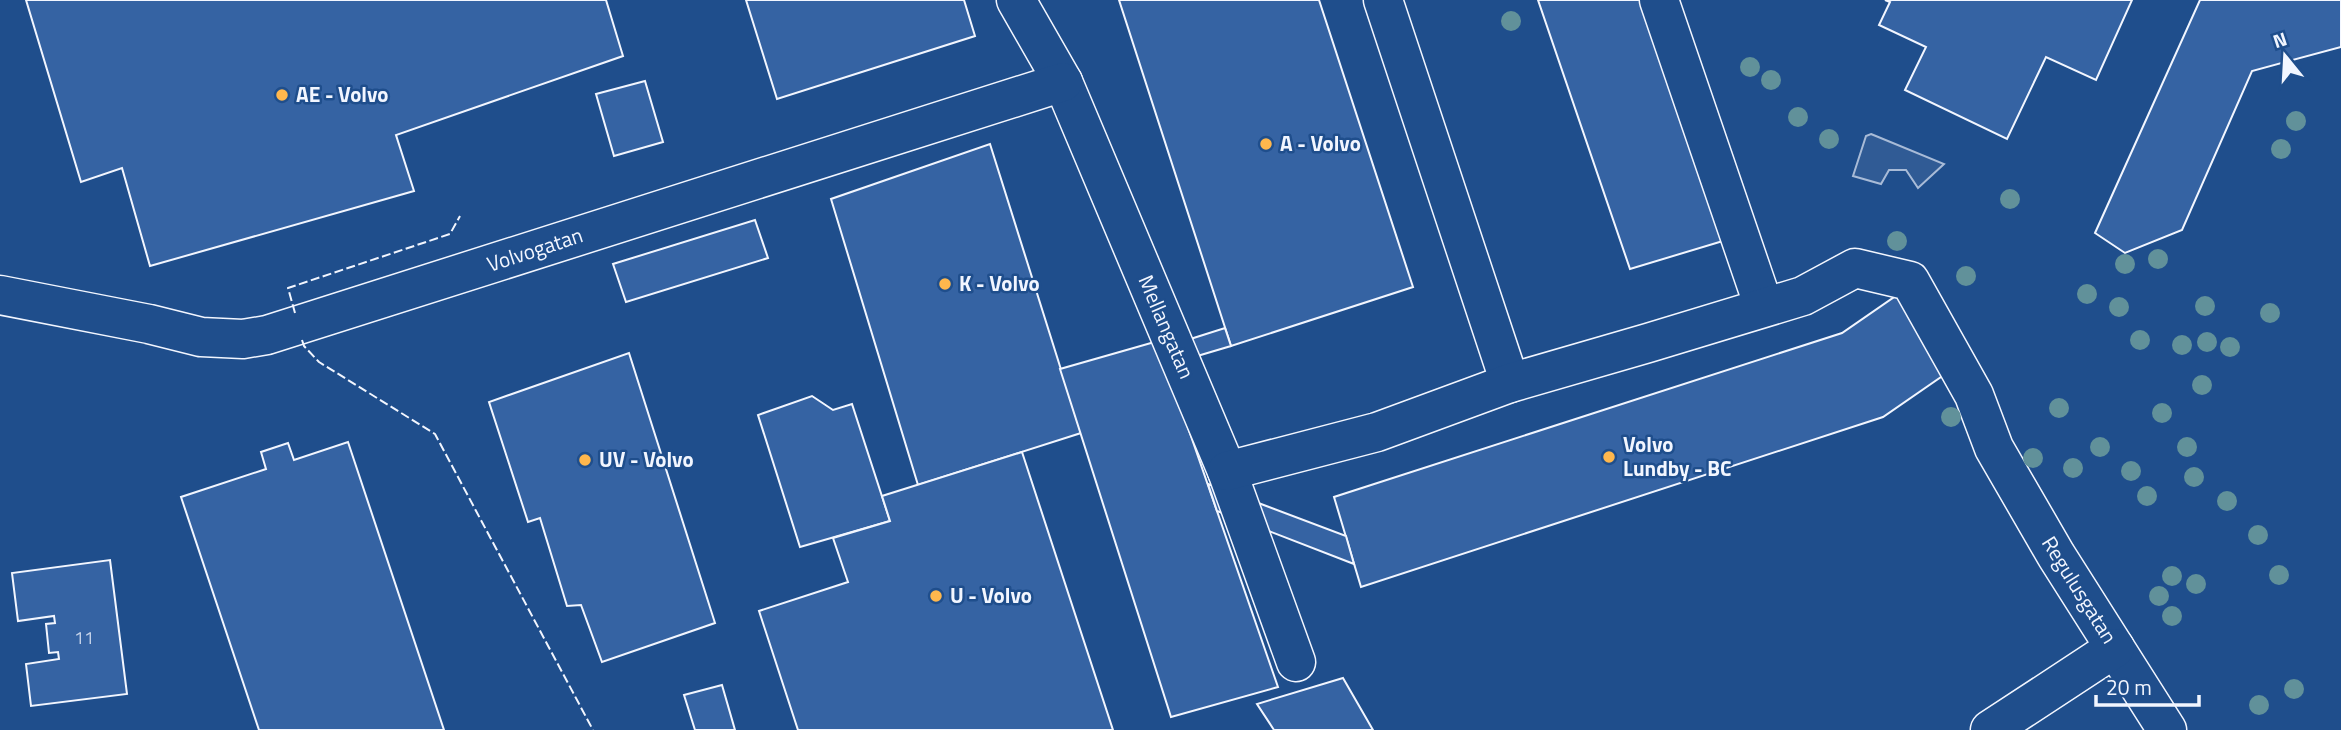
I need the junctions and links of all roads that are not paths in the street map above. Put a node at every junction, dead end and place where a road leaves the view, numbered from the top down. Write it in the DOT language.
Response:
graph roads {
  1 [pos="1016,0"];
  2 [pos="1383,0"];
  3 [pos="1659,0"];
  4 [pos="1063,82"];
  5 [pos="0,295"];
  6 [pos="1764,307"];
  7 [pos="1510,383"];
  8 [pos="1227,471"];
  9 [pos="2115,648"];
  10 [pos="1296,662"];
  11 [pos="1990,730"];
  12 [pos="2168,730"];
  1 -- 4 [label="street, Mellangatan"];
  2 -- 7 [label="street"];
  3 -- 6 [label="street"];
  4 -- 5 [label="street, Volvogatan"];
  4 -- 8 [label="street, Mellangatan"];
  6 -- 7 [label="street, Regulusgatan"];
  6 -- 9 [label="street, Regulusgatan"];
  7 -- 8 [label="street, Regulusgatan"];
  8 -- 10 [label="street, Mellangatan"];
  9 -- 11 [label="street"];
  9 -- 12 [label="street, Regulusgatan"];
}
